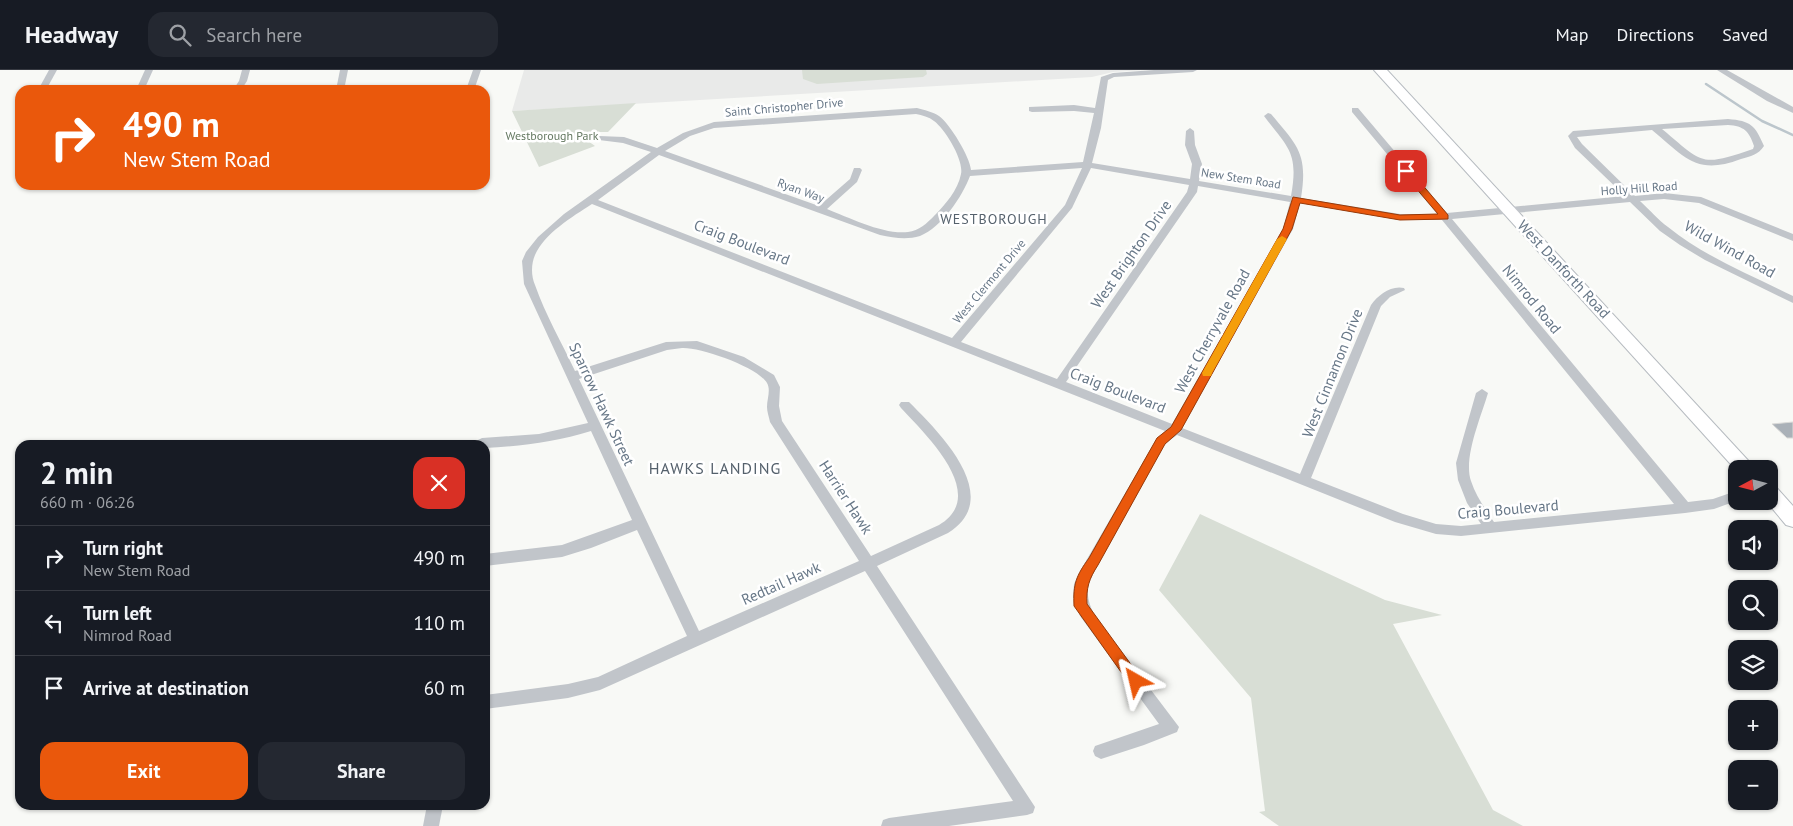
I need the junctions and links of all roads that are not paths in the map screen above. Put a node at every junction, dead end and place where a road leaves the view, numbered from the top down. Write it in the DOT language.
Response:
graph roads {
  1 [pos="53,70"];
  2 [pos="149,70"];
  3 [pos="246,70"];
  4 [pos="344,70"];
  5 [pos="477,70"];
  6 [pos="1193,70"];
  7 [pos="1380,70"];
  8 [pos="1721,70"];
  9 [pos="45,85"];
  10 [pos="142,85"];
  11 [pos="239,85"];
  12 [pos="341,85"];
  13 [pos="472,85"];
  14 [pos="1032,109"];
  15 [pos="1355,110"];
  16 [pos="1793,110"];
  17 [pos="1099,111"];
  18 [pos="1268,116"];
  19 [pos="1654,127"];
  20 [pos="1190,131"];
  21 [pos="602,138"];
  22 [pos="659,152"];
  23 [pos="1087,164"];
  24 [pos="857,170"];
  25 [pos="967,173"];
  26 [pos="1193,182"];
  27 [pos="1296,199"];
  28 [pos="1634,200"];
  29 [pos="592,201"];
  30 [pos="821,210"];
  31 [pos="1510,210"];
  32 [pos="1445,217"];
  33 [pos="1791,234"];
  34 [pos="1400,290"];
  35 [pos="1793,300"];
  36 [pos="953,344"];
  37 [pos="571,377"];
  38 [pos="1059,384"];
  39 [pos="1482,393"];
  40 [pos="906,404"];
  41 [pos="594,426"];
  42 [pos="1175,430"];
  43 [pos="490,443"];
  44 [pos="1739,460"];
  45 [pos="1304,480"];
  46 [pos="1728,499"];
  47 [pos="1778,502"];
  48 [pos="1685,508"];
  49 [pos="1793,519"];
  50 [pos="640,523"];
  51 [pos="1490,527"];
  52 [pos="490,559"];
  53 [pos="868,562"];
  54 [pos="696,638"];
  55 [pos="490,701"];
  56 [pos="1101,751"];
  57 [pos="434,810"];
  58 [pos="431,826"];
  59 [pos="889,826"];
  1 -- 9 [label="street"];
  2 -- 10 [label="street"];
  3 -- 11 [label="street"];
  4 -- 12 [label="street"];
  5 -- 13 [label="street"];
  6 -- 17 [label="street, West Clermont Drive"];
  7 -- 31 [label="main road, West Danforth Road"];
  8 -- 16 [label="street"];
  14 -- 17 [label="street"];
  15 -- 32 [label="street, Nimrod Road"];
  17 -- 23 [label="street, West Clermont Drive"];
  18 -- 27 [label="street, West Cherryvale Road"];
  19 -- 19 [label="street"];
  19 -- 28 [label="street, Wild Wind Road"];
  20 -- 26 [label="street, West Brighton Drive"];
  21 -- 22 [label="street, Ryan Way"];
  22 -- 25 [label="street, Saint Christopher Drive"];
  22 -- 29 [label="street, Saint Christopher Drive"];
  22 -- 30 [label="street, Ryan Way"];
  23 -- 25 [label="street, New Stem Road"];
  23 -- 26 [label="street, New Stem Road"];
  23 -- 36 [label="street, West Clermont Drive"];
  24 -- 30 [label="street"];
  25 -- 30 [label="street, Ryan Way"];
  26 -- 27 [label="street, New Stem Road"];
  26 -- 38 [label="street, West Brighton Drive"];
  27 -- 32 [label="street, New Stem Road"];
  27 -- 42 [label="street, West Cherryvale Road"];
  28 -- 31 [label="street, Holly Hill Road"];
  28 -- 33 [label="street, Holly Hill Road"];
  28 -- 35 [label="street, Wild Wind Road"];
  29 -- 36 [label="street, Craig Boulevard"];
  29 -- 37 [label="street, Sparrow Hawk Street"];
  31 -- 32 [label="street, New Stem Road"];
  31 -- 44 [label="main road, West Danforth Road"];
  32 -- 48 [label="street, Nimrod Road"];
  34 -- 45 [label="street, West Cinnamon Drive"];
  36 -- 38 [label="street, Craig Boulevard"];
  37 -- 41 [label="street, Sparrow Hawk Street"];
  37 -- 53 [label="street, Harrier Hawk"];
  38 -- 42 [label="street, Craig Boulevard"];
  39 -- 51 [label="street"];
  40 -- 53 [label="street, Redtail Hawk"];
  41 -- 43 [label="street"];
  41 -- 50 [label="street, Sparrow Hawk Street"];
  42 -- 45 [label="street, Craig Boulevard"];
  42 -- 56 [label="street, West Cherryvale Road"];
  45 -- 51 [label="street, Craig Boulevard"];
  46 -- 48 [label="street, Craig Boulevard"];
  47 -- 49 [label="main road"];
  48 -- 51 [label="street, Craig Boulevard"];
  50 -- 52 [label="street"];
  50 -- 54 [label="street, Sparrow Hawk Street"];
  53 -- 54 [label="street, Redtail Hawk"];
  53 -- 59 [label="street, Harrier Hawk"];
  54 -- 55 [label="street, Redtail Hawk"];
  57 -- 58 [label="street"];
}
